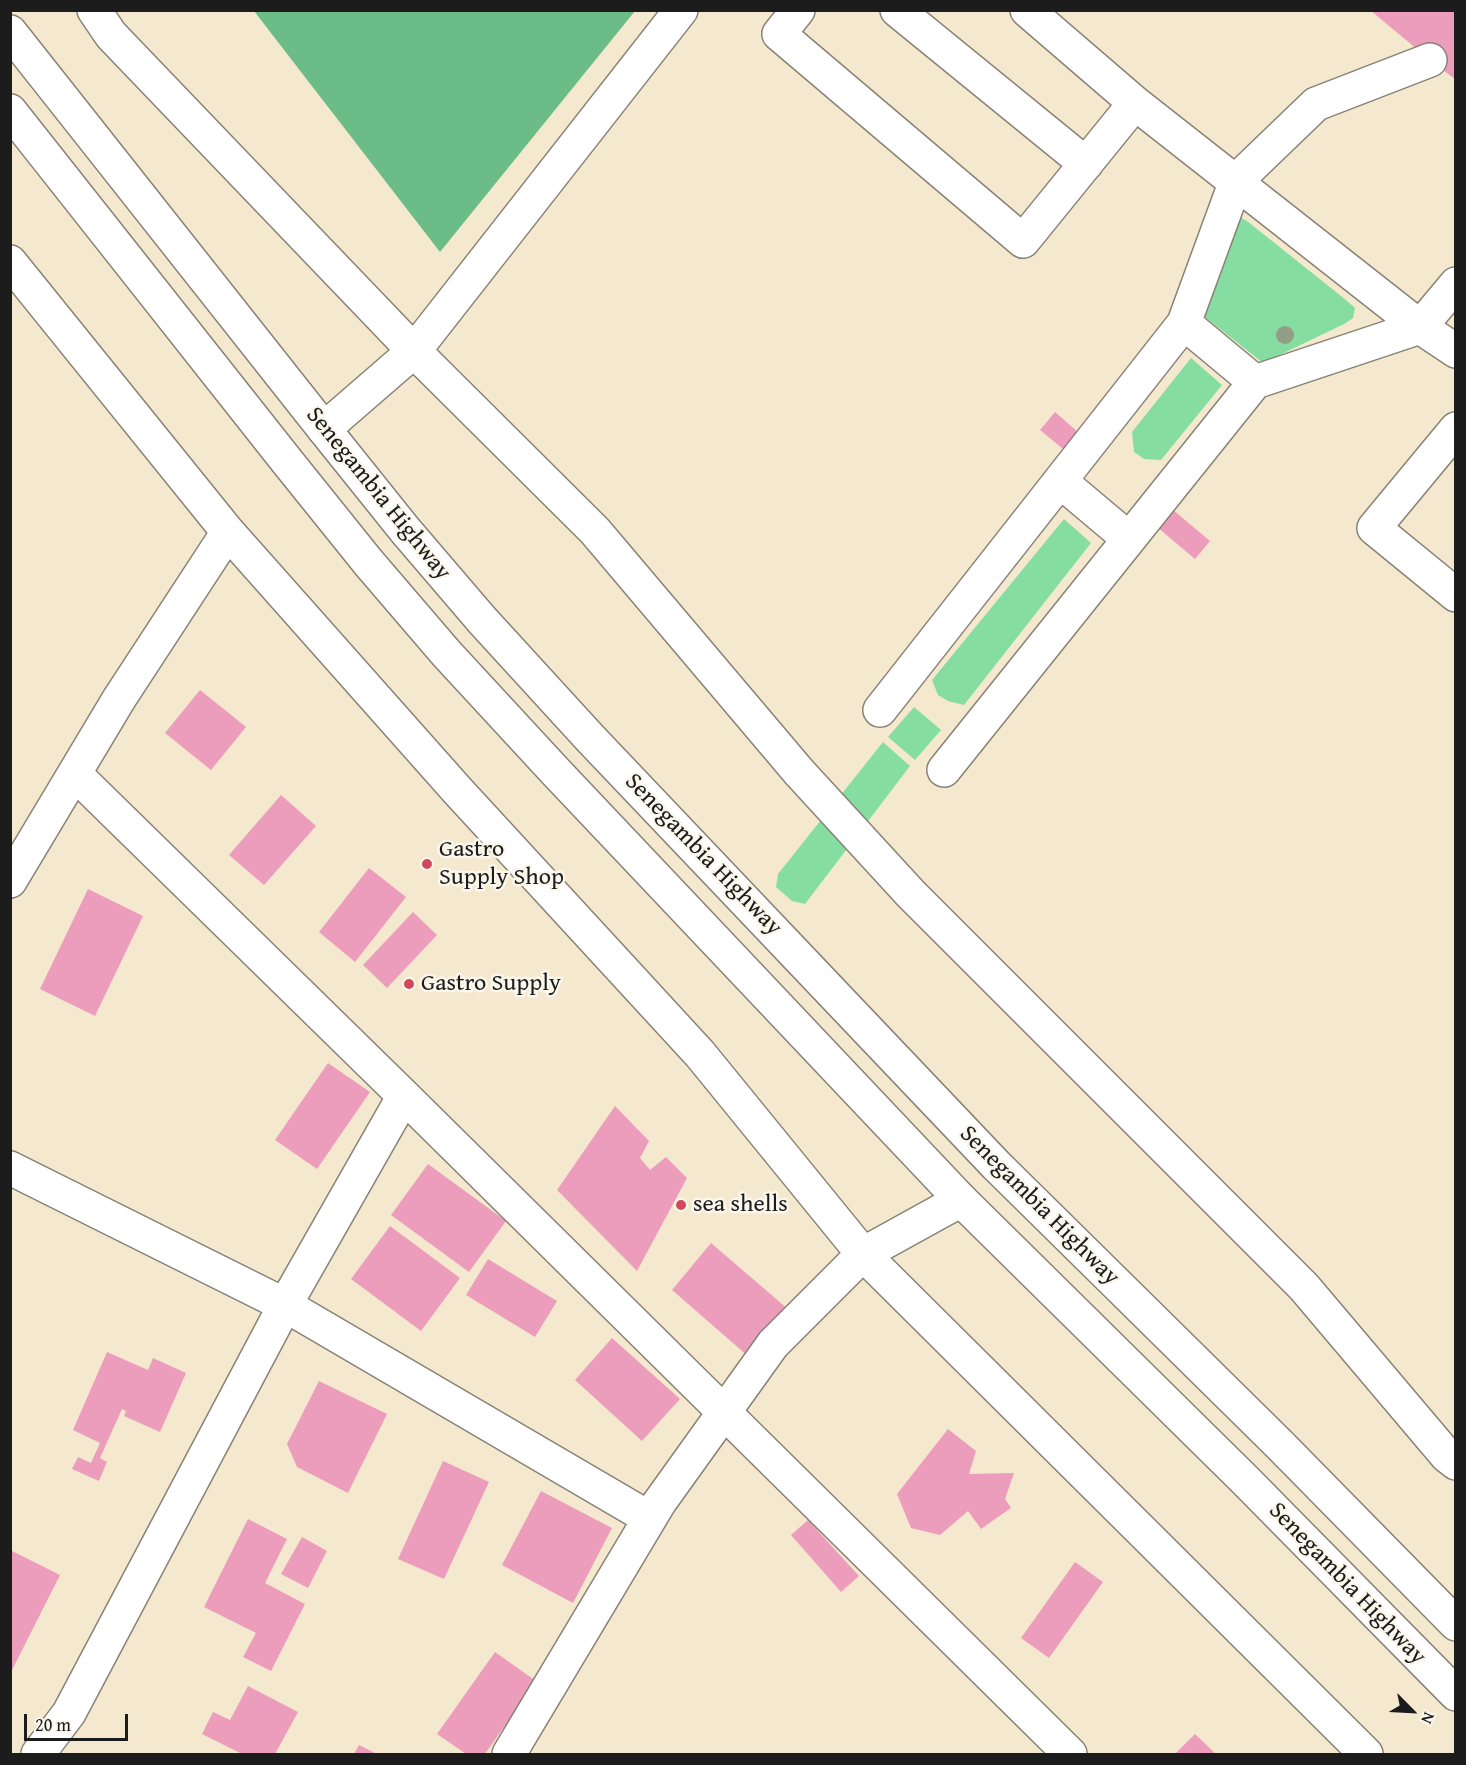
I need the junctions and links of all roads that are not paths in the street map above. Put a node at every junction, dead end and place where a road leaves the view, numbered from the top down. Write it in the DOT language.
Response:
graph roads {
  1 [pos="94,10"];
  2 [pos="681,10"];
  3 [pos="798,10"];
  4 [pos="897,10"];
  5 [pos="1027,10"];
  6 [pos="10,32"];
  7 [pos="1430,60"];
  8 [pos="1135,103"];
  9 [pos="10,111"];
  10 [pos="1086,164"];
  11 [pos="1236,181"];
  12 [pos="10,262"];
  13 [pos="1455,284"];
  14 [pos="1184,323"];
  15 [pos="1420,327"];
  16 [pos="414,351"];
  17 [pos="1455,351"];
  18 [pos="1255,382"];
  19 [pos="324,429"];
  20 [pos="1455,429"];
  21 [pos="1444,464"];
  22 [pos="1060,481"];
  23 [pos="228,532"];
  24 [pos="1129,539"];
  25 [pos="1455,595"];
  26 [pos="880,710"];
  27 [pos="944,770"];
  28 [pos="75,774"];
  29 [pos="10,881"];
  30 [pos="405,1096"];
  31 [pos="10,1168"];
  32 [pos="961,1200"];
  33 [pos="863,1254"];
  34 [pos="285,1305"];
  35 [pos="724,1411"];
  36 [pos="1455,1463"];
  37 [pos="649,1518"];
  38 [pos="1455,1624"];
  39 [pos="1455,1694"];
  40 [pos="38,1755"];
  41 [pos="509,1755"];
  42 [pos="1070,1755"];
  43 [pos="1366,1755"];
  1 -- 16 [label="street"];
  2 -- 16 [label="street"];
  3 -- 10 [label="street"];
  4 -- 10 [label="street"];
  5 -- 8 [label="street"];
  6 -- 19 [label="street, Senegambia Highway"];
  7 -- 11 [label="street"];
  8 -- 10 [label="street"];
  8 -- 11 [label="street"];
  9 -- 32 [label="street, Senegambia Highway"];
  11 -- 14 [label="street"];
  11 -- 15 [label="street"];
  12 -- 23 [label="street"];
  13 -- 15 [label="street"];
  14 -- 18 [label="street"];
  14 -- 22 [label="street"];
  15 -- 17 [label="street"];
  15 -- 18 [label="street"];
  16 -- 19 [label="street"];
  16 -- 36 [label="street"];
  18 -- 24 [label="street"];
  19 -- 38 [label="street, Senegambia Highway"];
  20 -- 21 [label="street"];
  21 -- 25 [label="street"];
  22 -- 24 [label="street"];
  22 -- 26 [label="street"];
  23 -- 28 [label="street"];
  23 -- 33 [label="street"];
  24 -- 27 [label="street"];
  28 -- 29 [label="street"];
  28 -- 30 [label="street"];
  30 -- 34 [label="street"];
  30 -- 35 [label="street"];
  31 -- 34 [label="street"];
  32 -- 33 [label="street"];
  32 -- 39 [label="street, Senegambia Highway"];
  33 -- 35 [label="street"];
  33 -- 43 [label="street"];
  34 -- 37 [label="street"];
  34 -- 40 [label="street"];
  35 -- 37 [label="street"];
  35 -- 42 [label="street"];
  37 -- 41 [label="street"];
}
